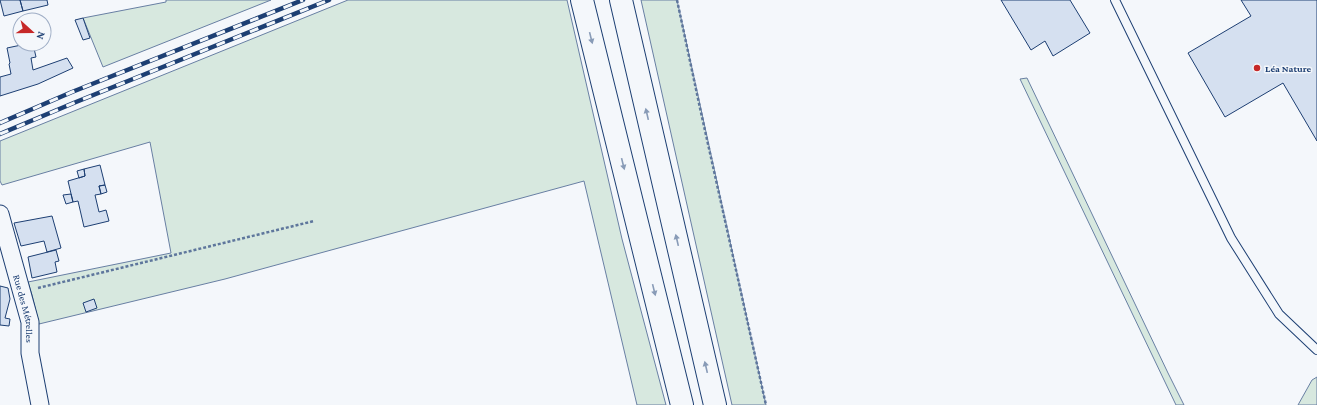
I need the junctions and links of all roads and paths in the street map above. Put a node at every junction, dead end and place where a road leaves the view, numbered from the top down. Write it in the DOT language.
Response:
graph roads {
  1 [pos="582,0"];
  2 [pos="621,0"];
  3 [pos="677,0"];
  4 [pos="1115,0"];
  5 [pos="0,214"];
  6 [pos="314,221"];
  7 [pos="22,292"];
  8 [pos="1317,350"];
  9 [pos="40,405"];
  10 [pos="682,405"];
  11 [pos="715,405"];
  12 [pos="766,405"];
  1 -- 10 [label="highway, one-way"];
  11 -- 2 [label="highway, one-way"];
  3 -- 12 [label="path"];
  4 -- 8 [label="lane"];
  5 -- 7 [label="street, Rue des Métrelles"];
  6 -- 7 [label="path"];
  7 -- 9 [label="street, Rue des Métrelles"];
}
